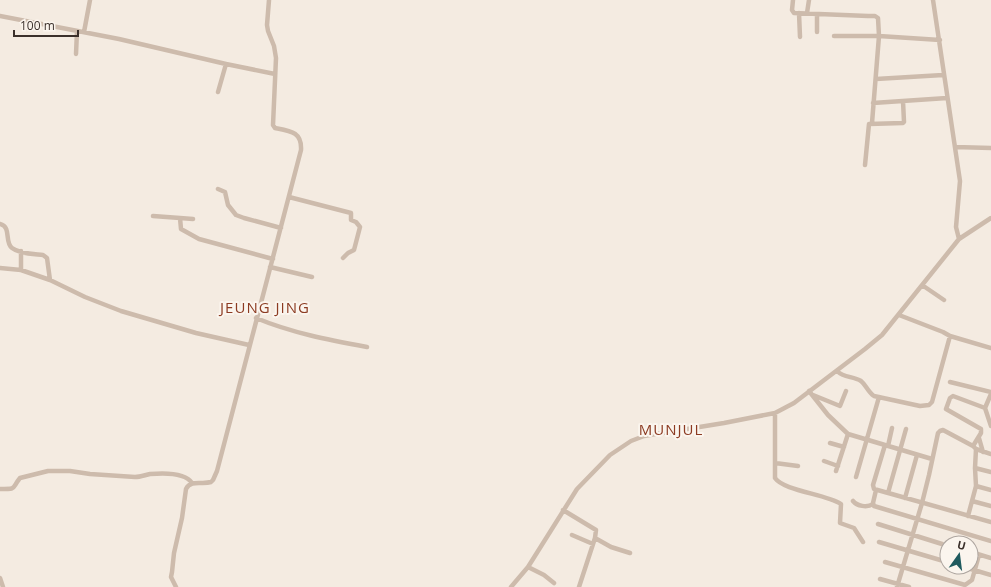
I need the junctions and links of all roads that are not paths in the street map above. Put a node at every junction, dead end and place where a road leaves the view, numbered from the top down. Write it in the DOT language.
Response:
graph roads {
  1 [pos="90,0"];
  2 [pos="269,0"];
  3 [pos="793,0"];
  4 [pos="809,0"];
  5 [pos="933,0"];
  6 [pos="800,13"];
  7 [pos="808,13"];
  8 [pos="817,14"];
  9 [pos="0,16"];
  10 [pos="78,31"];
  11 [pos="84,32"];
  12 [pos="817,32"];
  13 [pos="834,36"];
  14 [pos="879,36"];
  15 [pos="800,37"];
  16 [pos="940,40"];
  17 [pos="76,54"];
  18 [pos="226,64"];
  19 [pos="275,74"];
  20 [pos="943,75"];
  21 [pos="876,79"];
  22 [pos="218,92"];
  23 [pos="947,98"];
  24 [pos="873,102"];
  25 [pos="903,102"];
  26 [pos="872,123"];
  27 [pos="955,147"];
  28 [pos="991,148"];
  29 [pos="865,165"];
  30 [pos="218,189"];
  31 [pos="289,197"];
  32 [pos="153,216"];
  33 [pos="180,218"];
  34 [pos="991,218"];
  35 [pos="193,219"];
  36 [pos="0,224"];
  37 [pos="281,228"];
  38 [pos="959,239"];
  39 [pos="21,251"];
  40 [pos="343,258"];
  41 [pos="273,259"];
  42 [pos="270,267"];
  43 [pos="0,268"];
  44 [pos="21,270"];
  45 [pos="312,277"];
  46 [pos="50,280"];
  47 [pos="922,285"];
  48 [pos="944,300"];
  49 [pos="899,314"];
  50 [pos="256,318"];
  51 [pos="950,336"];
  52 [pos="249,345"];
  53 [pos="366,347"];
  54 [pos="991,348"];
  55 [pos="838,371"];
  56 [pos="950,382"];
  57 [pos="846,391"];
  58 [pos="810,393"];
  59 [pos="991,393"];
  60 [pos="879,397"];
  61 [pos="985,408"];
  62 [pos="775,413"];
  63 [pos="991,426"];
  64 [pos="892,428"];
  65 [pos="906,429"];
  66 [pos="848,434"];
  67 [pos="978,438"];
  68 [pos="866,439"];
  69 [pos="830,443"];
  70 [pos="886,445"];
  71 [pos="844,447"];
  72 [pos="975,447"];
  73 [pos="901,450"];
  74 [pos="983,452"];
  75 [pos="991,454"];
  76 [pos="917,455"];
  77 [pos="932,459"];
  78 [pos="824,461"];
  79 [pos="775,463"];
  80 [pos="798,466"];
  81 [pos="975,468"];
  82 [pos="991,472"];
  83 [pos="856,477"];
  84 [pos="192,483"];
  85 [pos="976,486"];
  86 [pos="0,489"];
  87 [pos="876,490"];
  88 [pos="991,490"];
  89 [pos="888,493"];
  90 [pos="905,498"];
  91 [pos="853,501"];
  92 [pos="972,501"];
  93 [pos="922,503"];
  94 [pos="873,504"];
  95 [pos="991,506"];
  96 [pos="563,510"];
  97 [pos="968,516"];
  98 [pos="917,519"];
  99 [pos="991,522"];
  100 [pos="878,524"];
  101 [pos="572,535"];
  102 [pos="913,535"];
  103 [pos="595,538"];
  104 [pos="991,541"];
  105 [pos="863,542"];
  106 [pos="878,542"];
  107 [pos="939,543"];
  108 [pos="593,544"];
  109 [pos="908,551"];
  110 [pos="630,553"];
  111 [pos="979,555"];
  112 [pos="991,558"];
  113 [pos="939,560"];
  114 [pos="886,562"];
  115 [pos="528,567"];
  116 [pos="903,567"];
  117 [pos="979,571"];
  118 [pos="974,575"];
  119 [pos="991,575"];
  120 [pos="0,578"];
  121 [pos="880,578"];
  122 [pos="554,583"];
  123 [pos="897,585"];
  124 [pos="960,585"];
  125 [pos="175,586"];
  126 [pos="3,587"];
  127 [pos="512,587"];
  128 [pos="579,587"];
  129 [pos="909,587"];
  1 -- 11 [label="street"];
  2 -- 19 [label="street"];
  3 -- 6 [label="street"];
  4 -- 7 [label="street"];
  5 -- 16 [label="street"];
  6 -- 7 [label="street"];
  6 -- 15 [label="street"];
  7 -- 8 [label="street"];
  8 -- 12 [label="street"];
  8 -- 14 [label="street"];
  9 -- 10 [label="street"];
  10 -- 11 [label="street"];
  10 -- 17 [label="street"];
  11 -- 18 [label="street"];
  13 -- 14 [label="street"];
  14 -- 16 [label="street"];
  14 -- 21 [label="street"];
  16 -- 20 [label="street"];
  18 -- 19 [label="street"];
  18 -- 22 [label="street"];
  19 -- 31 [label="street"];
  20 -- 21 [label="street"];
  20 -- 23 [label="street"];
  21 -- 24 [label="street"];
  23 -- 25 [label="street"];
  23 -- 27 [label="street"];
  24 -- 25 [label="street"];
  24 -- 26 [label="street"];
  25 -- 26 [label="street"];
  26 -- 29 [label="street"];
  27 -- 28 [label="street"];
  27 -- 38 [label="street"];
  30 -- 37 [label="street"];
  31 -- 37 [label="street"];
  31 -- 40 [label="street"];
  32 -- 33 [label="street"];
  33 -- 35 [label="street"];
  33 -- 41 [label="street"];
  34 -- 38 [label="street"];
  36 -- 39 [label="street"];
  37 -- 41 [label="street"];
  38 -- 47 [label="street"];
  39 -- 44 [label="street"];
  39 -- 46 [label="street"];
  41 -- 42 [label="street"];
  42 -- 45 [label="street"];
  42 -- 50 [label="street"];
  43 -- 44 [label="street"];
  44 -- 46 [label="street"];
  46 -- 52 [label="street"];
  47 -- 48 [label="street"];
  47 -- 49 [label="street"];
  49 -- 51 [label="street"];
  49 -- 55 [label="street"];
  50 -- 52 [label="street"];
  50 -- 53 [label="street"];
  51 -- 54 [label="street"];
  51 -- 60 [label="street"];
  52 -- 84 [label="street"];
  55 -- 58 [label="street"];
  55 -- 60 [label="street"];
  56 -- 59 [label="street"];
  57 -- 58 [label="street"];
  58 -- 62 [label="street"];
  58 -- 66 [label="street"];
  59 -- 61 [label="street"];
  60 -- 68 [label="street"];
  61 -- 63 [label="street"];
  61 -- 67 [label="street"];
  62 -- 79 [label="street"];
  62 -- 96 [label="street"];
  64 -- 70 [label="street"];
  65 -- 73 [label="street"];
  66 -- 68 [label="street"];
  66 -- 71 [label="street"];
  67 -- 72 [label="street"];
  67 -- 74 [label="street"];
  68 -- 70 [label="street"];
  68 -- 83 [label="street"];
  69 -- 71 [label="street"];
  70 -- 73 [label="street"];
  70 -- 87 [label="street"];
  71 -- 78 [label="street"];
  72 -- 74 [label="street"];
  72 -- 77 [label="street"];
  72 -- 81 [label="street"];
  73 -- 76 [label="street"];
  73 -- 89 [label="street"];
  74 -- 75 [label="street"];
  76 -- 77 [label="street"];
  76 -- 90 [label="street"];
  77 -- 93 [label="street"];
  79 -- 80 [label="street"];
  79 -- 105 [label="street"];
  81 -- 82 [label="street"];
  81 -- 85 [label="street"];
  84 -- 86 [label="street"];
  84 -- 125 [label="street"];
  85 -- 88 [label="street"];
  85 -- 92 [label="street"];
  87 -- 89 [label="street"];
  87 -- 94 [label="street"];
  89 -- 90 [label="street"];
  90 -- 93 [label="street"];
  91 -- 94 [label="street"];
  92 -- 95 [label="street"];
  92 -- 97 [label="street"];
  93 -- 97 [label="street"];
  93 -- 98 [label="street"];
  94 -- 98 [label="street"];
  96 -- 103 [label="street"];
  96 -- 115 [label="street"];
  97 -- 99 [label="street"];
  98 -- 102 [label="street"];
  98 -- 104 [label="street"];
  100 -- 102 [label="street"];
  101 -- 108 [label="street"];
  102 -- 107 [label="street"];
  102 -- 109 [label="street"];
  103 -- 108 [label="street"];
  103 -- 110 [label="street"];
  106 -- 109 [label="street"];
  108 -- 128 [label="street"];
  109 -- 113 [label="street"];
  109 -- 116 [label="street"];
  111 -- 112 [label="street"];
  114 -- 116 [label="street"];
  115 -- 122 [label="street"];
  115 -- 127 [label="street"];
  116 -- 123 [label="street"];
  116 -- 124 [label="street"];
  117 -- 119 [label="street"];
  118 -- 124 [label="street"];
  120 -- 126 [label="street"];
  121 -- 123 [label="street"];
  123 -- 129 [label="street"];
}
